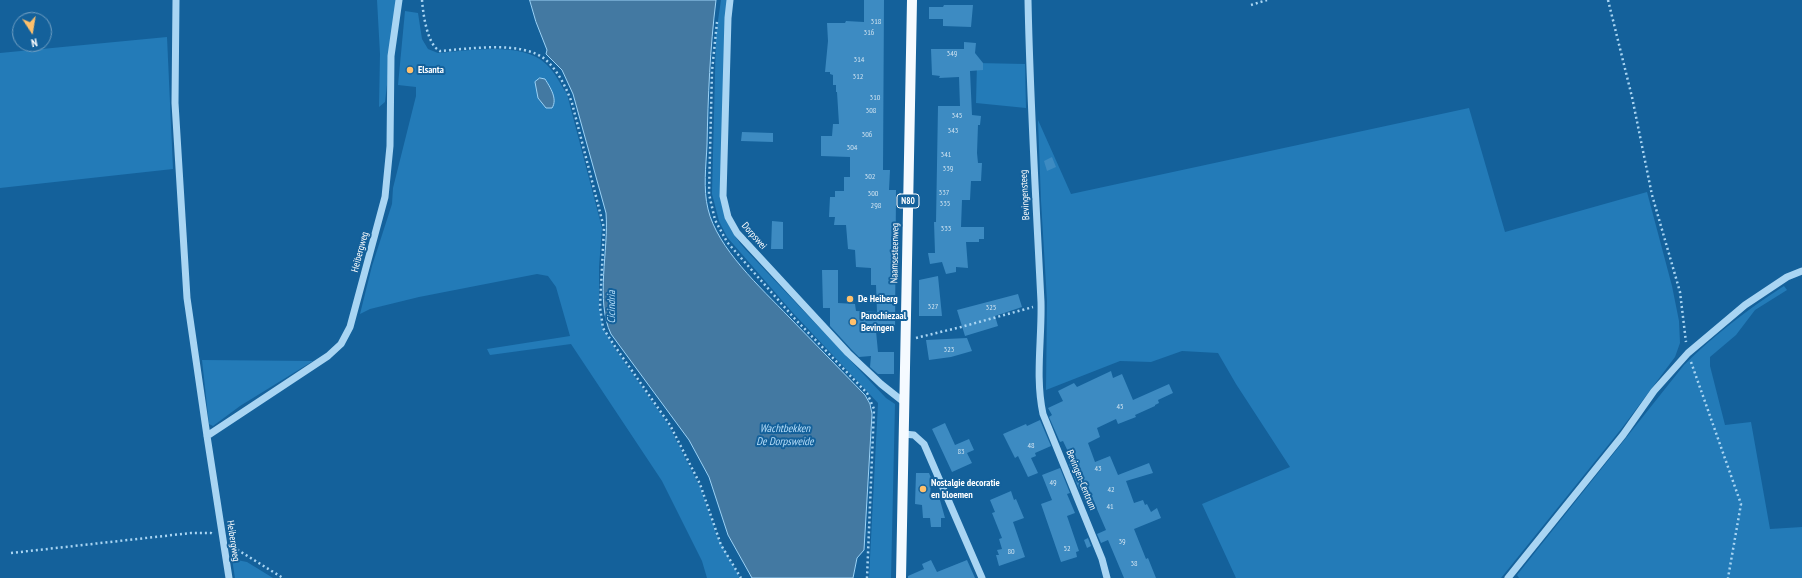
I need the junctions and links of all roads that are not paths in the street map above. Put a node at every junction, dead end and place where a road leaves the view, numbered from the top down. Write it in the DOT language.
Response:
graph roads {
  1 [pos="176,0"];
  2 [pos="399,0"];
  3 [pos="730,0"];
  4 [pos="912,0"];
  5 [pos="1028,0"];
  6 [pos="1802,271"];
  7 [pos="1040,389"];
  8 [pos="905,402"];
  9 [pos="904,434"];
  10 [pos="206,436"];
  11 [pos="229,578"];
  12 [pos="901,578"];
  13 [pos="982,578"];
  14 [pos="1107,578"];
  15 [pos="1508,578"];
  1 -- 10 [label="street, Heibergweg"];
  2 -- 10 [label="street, Heibergweg"];
  3 -- 8 [label="street, Dorpswei"];
  4 -- 8 [label="main road, Naamsesteenweg / N80"];
  5 -- 7 [label="street, Bevingensteeg"];
  6 -- 15 [label="street"];
  7 -- 14 [label="street, Bevingen-Centrum"];
  8 -- 9 [label="main road, Naamsesteenweg / N80"];
  9 -- 12 [label="main road, Naamsesteenweg / N80"];
  9 -- 13 [label="street"];
  10 -- 11 [label="street, Heibergweg"];
}
